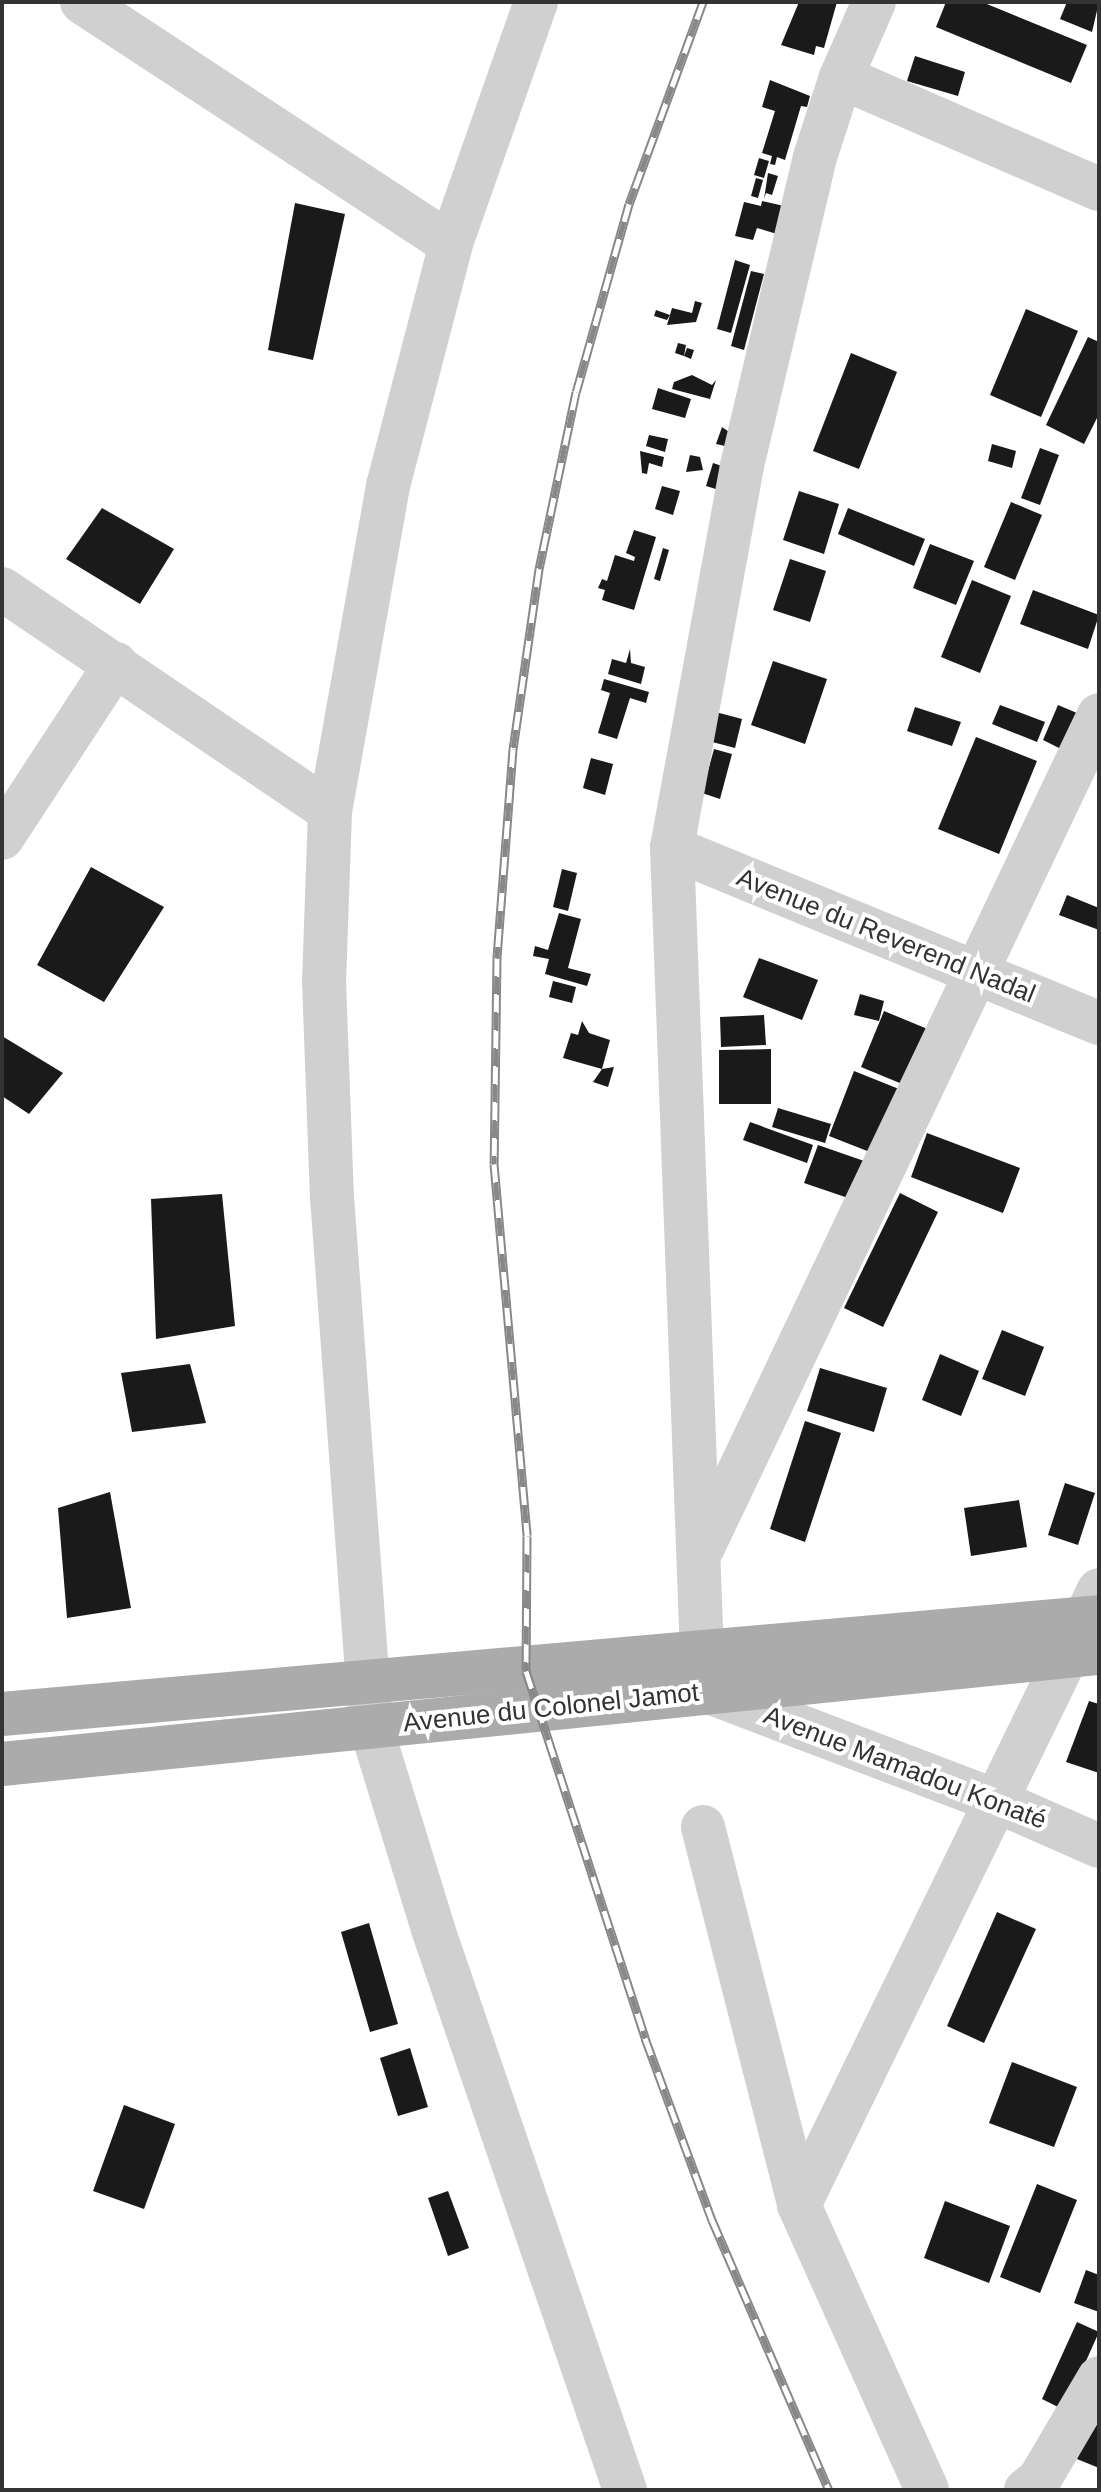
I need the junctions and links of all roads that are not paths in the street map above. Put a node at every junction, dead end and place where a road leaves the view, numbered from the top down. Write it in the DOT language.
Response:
graph roads {
  1 [pos="82,2"];
  2 [pos="536,2"];
  3 [pos="874,2"];
  4 [pos="841,77"];
  5 [pos="1099,189"];
  6 [pos="451,244"];
  7 [pos="2,589"];
  8 [pos="116,664"];
  9 [pos="1099,715"];
  10 [pos="330,811"];
  11 [pos="2,838"];
  12 [pos="672,848"];
  13 [pos="980,974"];
  14 [pos="1099,1023"];
  15 [pos="701,1551"];
  16 [pos="1090,1627"];
  17 [pos="706,1673"];
  18 [pos="367,1683"];
  19 [pos="2,1714"];
  20 [pos="371,1727"];
  21 [pos="2,1764"];
  22 [pos="999,1802"];
  23 [pos="703,1827"];
  24 [pos="1099,1846"];
  25 [pos="799,2205"];
  26 [pos="1099,2378"];
  27 [pos="625,2490"];
  28 [pos="927,2490"];
  29 [pos="1026,2490"];
  1 -- 6 [label="street"];
  2 -- 6 [label="street"];
  3 -- 4 [label="street"];
  4 -- 5 [label="street"];
  4 -- 12 [label="street"];
  6 -- 10 [label="street"];
  7 -- 8 [label="street"];
  8 -- 10 [label="street"];
  8 -- 11 [label="street"];
  9 -- 13 [label="street"];
  10 -- 18 [label="street"];
  12 -- 13 [label="street, Avenue du Reverend Nadal"];
  12 -- 15 [label="street"];
  13 -- 14 [label="street, Avenue du Reverend Nadal"];
  13 -- 15 [label="street"];
  15 -- 17 [label="street"];
  16 -- 17 [label="main road, Avenue du Colonel Jamot"];
  16 -- 22 [label="street"];
  17 -- 18 [label="main road, Avenue du Colonel Jamot"];
  17 -- 20 [label="main road, Avenue du Colonel Jamot"];
  17 -- 22 [label="street, Avenue Mamadou Konaté"];
  18 -- 19 [label="main road, Avenue du Colonel Jamot"];
  18 -- 20 [label="street"];
  20 -- 21 [label="main road, Avenue du Colonel Jamot"];
  20 -- 27 [label="street"];
  22 -- 24 [label="street, Avenue Mamadou Konaté"];
  22 -- 25 [label="street"];
  23 -- 25 [label="street"];
  25 -- 28 [label="street"];
  26 -- 29 [label="street"];
}
